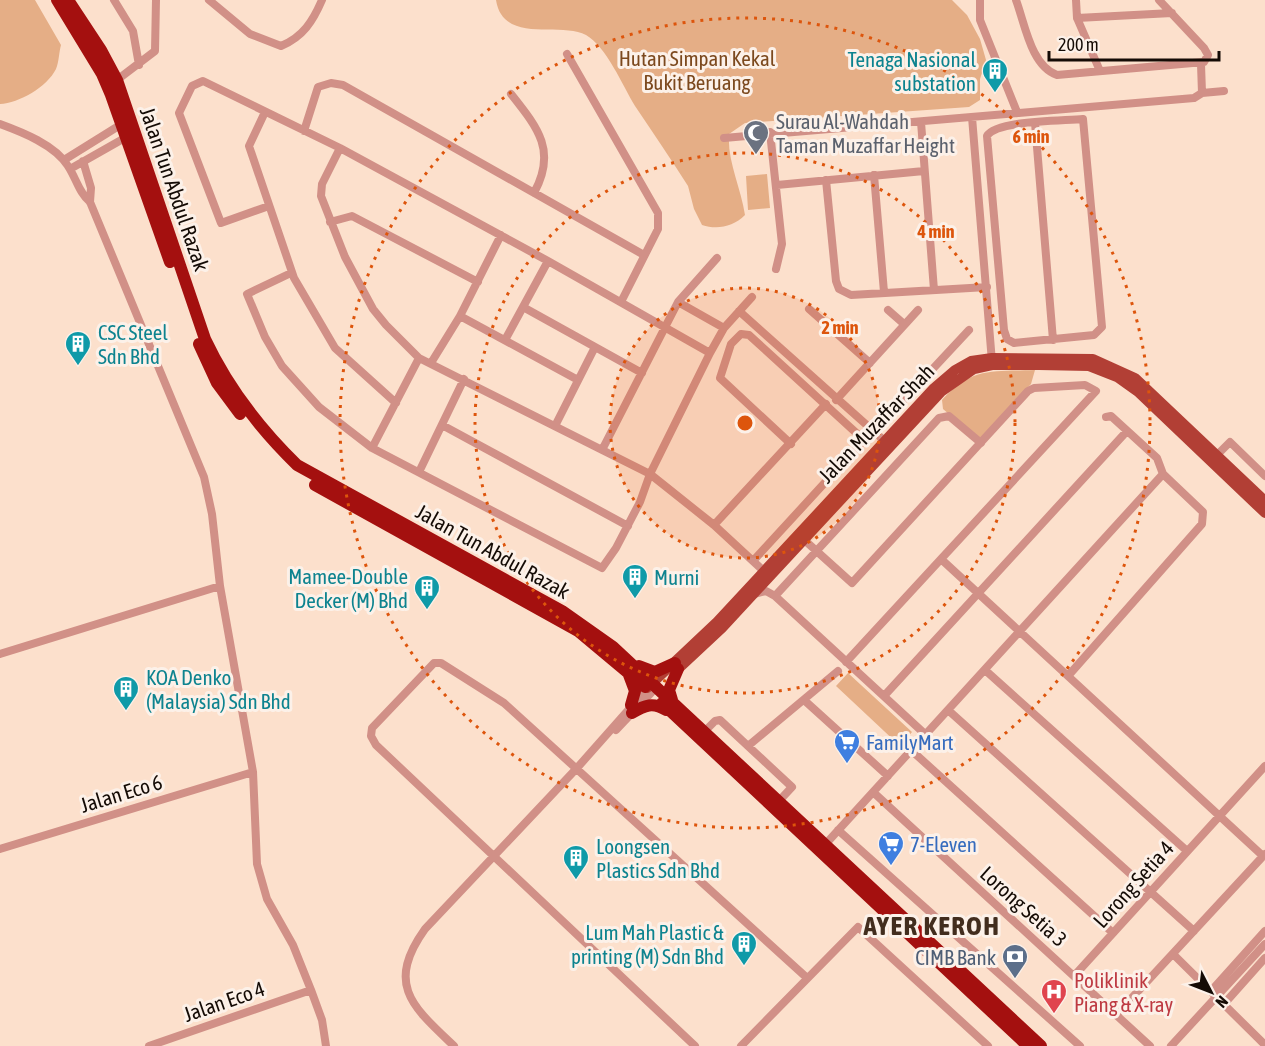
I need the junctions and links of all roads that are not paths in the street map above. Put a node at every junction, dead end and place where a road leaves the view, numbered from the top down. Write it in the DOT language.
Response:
graph roads {
  1 [pos="57,0"];
  2 [pos="68,0"];
  3 [pos="114,0"];
  4 [pos="156,0"];
  5 [pos="209,0"];
  6 [pos="322,0"];
  7 [pos="980,0"];
  8 [pos="1016,0"];
  9 [pos="1076,0"];
  10 [pos="1159,0"];
  11 [pos="1172,13"];
  12 [pos="1077,18"];
  13 [pos="567,54"];
  14 [pos="1201,64"];
  15 [pos="139,65"];
  16 [pos="1100,71"];
  17 [pos="112,84"];
  18 [pos="1224,91"];
  19 [pos="1202,93"];
  20 [pos="511,94"];
  21 [pos="265,112"];
  22 [pos="1017,112"];
  23 [pos="972,117"];
  24 [pos="126,122"];
  25 [pos="921,122"];
  26 [pos="0,123"];
  27 [pos="1035,123"];
  28 [pos="304,131"];
  29 [pos="770,132"];
  30 [pos="130,135"];
  31 [pos="724,138"];
  32 [pos="340,148"];
  33 [pos="64,160"];
  34 [pos="83,161"];
  35 [pos="70,169"];
  36 [pos="924,171"];
  37 [pos="874,175"];
  38 [pos="826,180"];
  39 [pos="777,185"];
  40 [pos="534,193"];
  41 [pos="90,202"];
  42 [pos="269,206"];
  43 [pos="330,222"];
  44 [pos="501,235"];
  45 [pos="644,255"];
  46 [pos="717,258"];
  47 [pos="548,261"];
  48 [pos="776,269"];
  49 [pos="291,273"];
  50 [pos="478,282"];
  51 [pos="934,290"];
  52 [pos="884,292"];
  53 [pos="988,295"];
  54 [pos="752,297"];
  55 [pos="1001,298"];
  56 [pos="621,302"];
  57 [pos="678,302"];
  58 [pos="523,307"];
  59 [pos="809,309"];
  60 [pos="888,310"];
  61 [pos="918,310"];
  62 [pos="739,311"];
  63 [pos="460,316"];
  64 [pos="904,324"];
  65 [pos="664,328"];
  66 [pos="724,328"];
  67 [pos="969,330"];
  68 [pos="505,340"];
  69 [pos="1053,340"];
  70 [pos="595,347"];
  71 [pos="710,353"];
  72 [pos="419,358"];
  73 [pos="992,362"];
  74 [pos="431,363"];
  75 [pos="870,363"];
  76 [pos="642,373"];
  77 [pos="464,380"];
  78 [pos="578,380"];
  79 [pos="836,400"];
  80 [pos="396,403"];
  81 [pos="825,404"];
  82 [pos="1106,417"];
  83 [pos="442,425"];
  84 [pos="555,426"];
  85 [pos="1127,431"];
  86 [pos="873,433"];
  87 [pos="981,443"];
  88 [pos="790,444"];
  89 [pos="887,444"];
  90 [pos="372,448"];
  91 [pos="602,450"];
  92 [pos="1214,458"];
  93 [pos="419,472"];
  94 [pos="650,474"];
  95 [pos="1163,474"];
  96 [pos="1265,476"];
  97 [pos="1265,501"];
  98 [pos="1265,513"];
  99 [pos="628,525"];
  100 [pos="714,525"];
  101 [pos="801,538"];
  102 [pos="816,551"];
  103 [pos="941,559"];
  104 [pos="753,561"];
  105 [pos="766,574"];
  106 [pos="220,586"];
  107 [pos="978,593"];
  108 [pos="754,594"];
  109 [pos="775,596"];
  110 [pos="1020,632"];
  111 [pos="0,654"];
  112 [pos="846,662"];
  113 [pos="627,665"];
  114 [pos="677,666"];
  115 [pos="985,670"];
  116 [pos="838,671"];
  117 [pos="1068,676"];
  118 [pos="652,688"];
  119 [pos="884,696"];
  120 [pos="804,700"];
  121 [pos="673,702"];
  122 [pos="631,709"];
  123 [pos="948,710"];
  124 [pos="677,718"];
  125 [pos="705,731"];
  126 [pos="926,735"];
  127 [pos="748,746"];
  128 [pos="911,750"];
  129 [pos="1265,766"];
  130 [pos="577,768"];
  131 [pos="253,772"];
  132 [pos="888,776"];
  133 [pos="873,792"];
  134 [pos="779,801"];
  135 [pos="1219,815"];
  136 [pos="838,830"];
  137 [pos="822,848"];
  138 [pos="0,849"];
  139 [pos="1187,851"];
  140 [pos="493,855"];
  141 [pos="1264,855"];
  142 [pos="1150,892"];
  143 [pos="1194,931"];
  144 [pos="1265,931"];
  145 [pos="1113,933"];
  146 [pos="1265,944"];
  147 [pos="1173,954"];
  148 [pos="1265,958"];
  149 [pos="1074,976"];
  150 [pos="806,977"];
  151 [pos="311,990"];
  152 [pos="1218,997"];
  153 [pos="1116,1015"];
  154 [pos="1263,1039"];
  155 [pos="149,1046"];
  156 [pos="326,1046"];
  157 [pos="454,1046"];
  158 [pos="695,1046"];
  159 [pos="741,1046"];
  160 [pos="988,1046"];
  161 [pos="1028,1046"];
  162 [pos="1041,1046"];
  163 [pos="1080,1046"];
  164 [pos="1150,1046"];
  165 [pos="1171,1046"];
  1 -- 17 [label="highway, Jalan Tun Abdul Razak"];
  2 -- 17 [label="highway, Jalan Tun Abdul Razak"];
  3 -- 15 [label="street"];
  4 -- 15 [label="street"];
  5 -- 6 [label="street"];
  7 -- 22 [label="street"];
  8 -- 16 [label="street"];
  9 -- 12 [label="street"];
  10 -- 11 [label="street"];
  11 -- 12 [label="street"];
  11 -- 14 [label="street"];
  12 -- 16 [label="street"];
  13 -- 45 [label="street"];
  14 -- 16 [label="street"];
  14 -- 19 [label="street"];
  15 -- 17 [label="street"];
  17 -- 24 [label="highway, Jalan Tun Abdul Razak"];
  18 -- 19 [label="street"];
  19 -- 22 [label="street"];
  20 -- 40 [label="street"];
  21 -- 28 [label="street"];
  21 -- 42 [label="street"];
  21 -- 42 [label="street"];
  22 -- 23 [label="street"];
  23 -- 25 [label="street"];
  23 -- 53 [label="street"];
  24 -- 30 [label="highway, Jalan Tun Abdul Razak"];
  24 -- 33 [label="street"];
  25 -- 29 [label="street"];
  25 -- 36 [label="street"];
  26 -- 33 [label="street"];
  27 -- 55 [label="street"];
  27 -- 69 [label="street"];
  27 -- 69 [label="street"];
  28 -- 32 [label="street"];
  28 -- 40 [label="street"];
  29 -- 31 [label="street"];
  29 -- 39 [label="street"];
  30 -- 34 [label="street"];
  30 -- 113 [label="highway, Jalan Tun Abdul Razak"];
  32 -- 43 [label="street"];
  32 -- 44 [label="street"];
  33 -- 35 [label="street"];
  34 -- 35 [label="street"];
  34 -- 41 [label="street"];
  35 -- 41 [label="street"];
  36 -- 37 [label="street"];
  36 -- 51 [label="street"];
  37 -- 38 [label="street"];
  37 -- 52 [label="street"];
  38 -- 39 [label="street"];
  38 -- 52 [label="street"];
  39 -- 48 [label="street"];
  40 -- 45 [label="street"];
  41 -- 106 [label="street"];
  42 -- 49 [label="street"];
  43 -- 50 [label="street"];
  43 -- 72 [label="street"];
  44 -- 47 [label="street"];
  44 -- 50 [label="street"];
  45 -- 56 [label="street"];
  46 -- 57 [label="street"];
  47 -- 56 [label="street"];
  47 -- 58 [label="street"];
  49 -- 80 [label="street"];
  49 -- 90 [label="street"];
  50 -- 63 [label="street"];
  51 -- 52 [label="street"];
  51 -- 53 [label="street"];
  53 -- 55 [label="street"];
  53 -- 73 [label="street"];
  54 -- 62 [label="street"];
  55 -- 69 [label="street"];
  56 -- 65 [label="street"];
  57 -- 65 [label="street"];
  57 -- 66 [label="street"];
  58 -- 68 [label="street"];
  58 -- 70 [label="street"];
  59 -- 75 [label="street"];
  60 -- 64 [label="street"];
  61 -- 64 [label="street"];
  62 -- 66 [label="street"];
  62 -- 79 [label="street"];
  63 -- 68 [label="street"];
  63 -- 74 [label="street"];
  64 -- 75 [label="street"];
  65 -- 71 [label="street"];
  65 -- 76 [label="street"];
  66 -- 71 [label="street"];
  67 -- 86 [label="street"];
  68 -- 78 [label="street"];
  70 -- 76 [label="street"];
  70 -- 78 [label="street"];
  71 -- 94 [label="street"];
  72 -- 74 [label="street"];
  72 -- 80 [label="street"];
  73 -- 89 [label="main road, Jalan Muzaffar Shah"];
  73 -- 92 [label="main road, Jalan Muzaffar Shah"];
  74 -- 77 [label="street"];
  75 -- 79 [label="street"];
  76 -- 91 [label="street"];
  77 -- 83 [label="street"];
  77 -- 84 [label="street"];
  78 -- 84 [label="street"];
  79 -- 86 [label="street"];
  80 -- 90 [label="street"];
  81 -- 88 [label="street"];
  81 -- 88 [label="street"];
  81 -- 104 [label="street"];
  82 -- 85 [label="street"];
  83 -- 93 [label="street"];
  83 -- 99 [label="street"];
  84 -- 91 [label="street"];
  85 -- 95 [label="street"];
  85 -- 107 [label="street"];
  86 -- 89 [label="street"];
  87 -- 102 [label="street"];
  87 -- 102 [label="street"];
  87 -- 103 [label="street"];
  88 -- 100 [label="street"];
  89 -- 101 [label="main road, Jalan Muzaffar Shah"];
  90 -- 93 [label="street"];
  91 -- 94 [label="street"];
  92 -- 96 [label="street"];
  92 -- 97 [label="main road, Jalan Muzaffar Shah"];
  92 -- 98 [label="main road, Jalan Muzaffar Shah"];
  93 -- 99 [label="street"];
  94 -- 99 [label="street"];
  94 -- 100 [label="street"];
  95 -- 110 [label="street"];
  95 -- 117 [label="street"];
  100 -- 104 [label="street"];
  101 -- 102 [label="street"];
  101 -- 105 [label="main road, Jalan Muzaffar Shah"];
  102 -- 109 [label="street"];
  103 -- 107 [label="street"];
  103 -- 112 [label="street"];
  104 -- 105 [label="street"];
  105 -- 108 [label="main road, Jalan Muzaffar Shah"];
  105 -- 114 [label="main road, Jalan Muzaffar Shah"];
  106 -- 111 [label="street"];
  106 -- 131 [label="street"];
  107 -- 110 [label="street"];
  107 -- 119 [label="street"];
  108 -- 109 [label="street"];
  108 -- 114 [label="main road, Jalan Muzaffar Shah"];
  109 -- 112 [label="street"];
  110 -- 115 [label="street"];
  110 -- 117 [label="street"];
  112 -- 119 [label="street"];
  113 -- 114 [label="highway"];
  113 -- 118 [label="highway, Jalan Tun Abdul Razak"];
  113 -- 122 [label="highway"];
  114 -- 118 [label="main road, Jalan Muzaffar Shah"];
  114 -- 121 [label="highway"];
  115 -- 123 [label="street"];
  115 -- 139 [label="street"];
  116 -- 120 [label="street"];
  117 -- 135 [label="street"];
  118 -- 121 [label="highway, Jalan Tun Abdul Razak"];
  118 -- 122 [label="street"];
  118 -- 124 [label="highway, Jalan Tun Abdul Razak"];
  119 -- 126 [label="street"];
  120 -- 127 [label="street"];
  120 -- 132 [label="street"];
  121 -- 125 [label="highway, Jalan Tun Abdul Razak"];
  122 -- 124 [label="highway"];
  122 -- 130 [label="street"];
  123 -- 126 [label="street"];
  123 -- 142 [label="street"];
  124 -- 137 [label="highway, Jalan Tun Abdul Razak"];
  125 -- 127 [label="street"];
  125 -- 134 [label="highway, Jalan Tun Abdul Razak"];
  126 -- 128 [label="street"];
  127 -- 134 [label="street"];
  128 -- 132 [label="street"];
  128 -- 145 [label="street"];
  129 -- 135 [label="street, Lorong Setia 4"];
  130 -- 140 [label="street"];
  130 -- 140 [label="street"];
  130 -- 150 [label="street"];
  131 -- 138 [label="street, Jalan Eco 6"];
  131 -- 151 [label="street"];
  132 -- 133 [label="street"];
  133 -- 136 [label="street"];
  133 -- 149 [label="street, Lorong Setia 3"];
  134 -- 137 [label="highway, Jalan Tun Abdul Razak"];
  135 -- 139 [label="street, Lorong Setia 4"];
  135 -- 141 [label="street"];
  136 -- 137 [label="street"];
  136 -- 163 [label="street"];
  137 -- 161 [label="highway, Jalan Tun Abdul Razak"];
  137 -- 162 [label="highway, Jalan Tun Abdul Razak"];
  139 -- 142 [label="street, Lorong Setia 4"];
  140 -- 157 [label="street"];
  140 -- 158 [label="street"];
  141 -- 143 [label="street"];
  142 -- 143 [label="street"];
  142 -- 145 [label="street, Lorong Setia 4"];
  143 -- 147 [label="street"];
  144 -- 152 [label="street"];
  145 -- 149 [label="street, Lorong Setia 4"];
  146 -- 152 [label="street"];
  147 -- 152 [label="street"];
  147 -- 153 [label="street"];
  148 -- 152 [label="street"];
  149 -- 153 [label="street, Lorong Setia 3"];
  150 -- 159 [label="street"];
  150 -- 160 [label="street"];
  151 -- 155 [label="street, Jalan Eco 4"];
  151 -- 156 [label="street"];
  152 -- 154 [label="street"];
  152 -- 165 [label="street"];
  153 -- 164 [label="street, Lorong Setia 3"];
}
